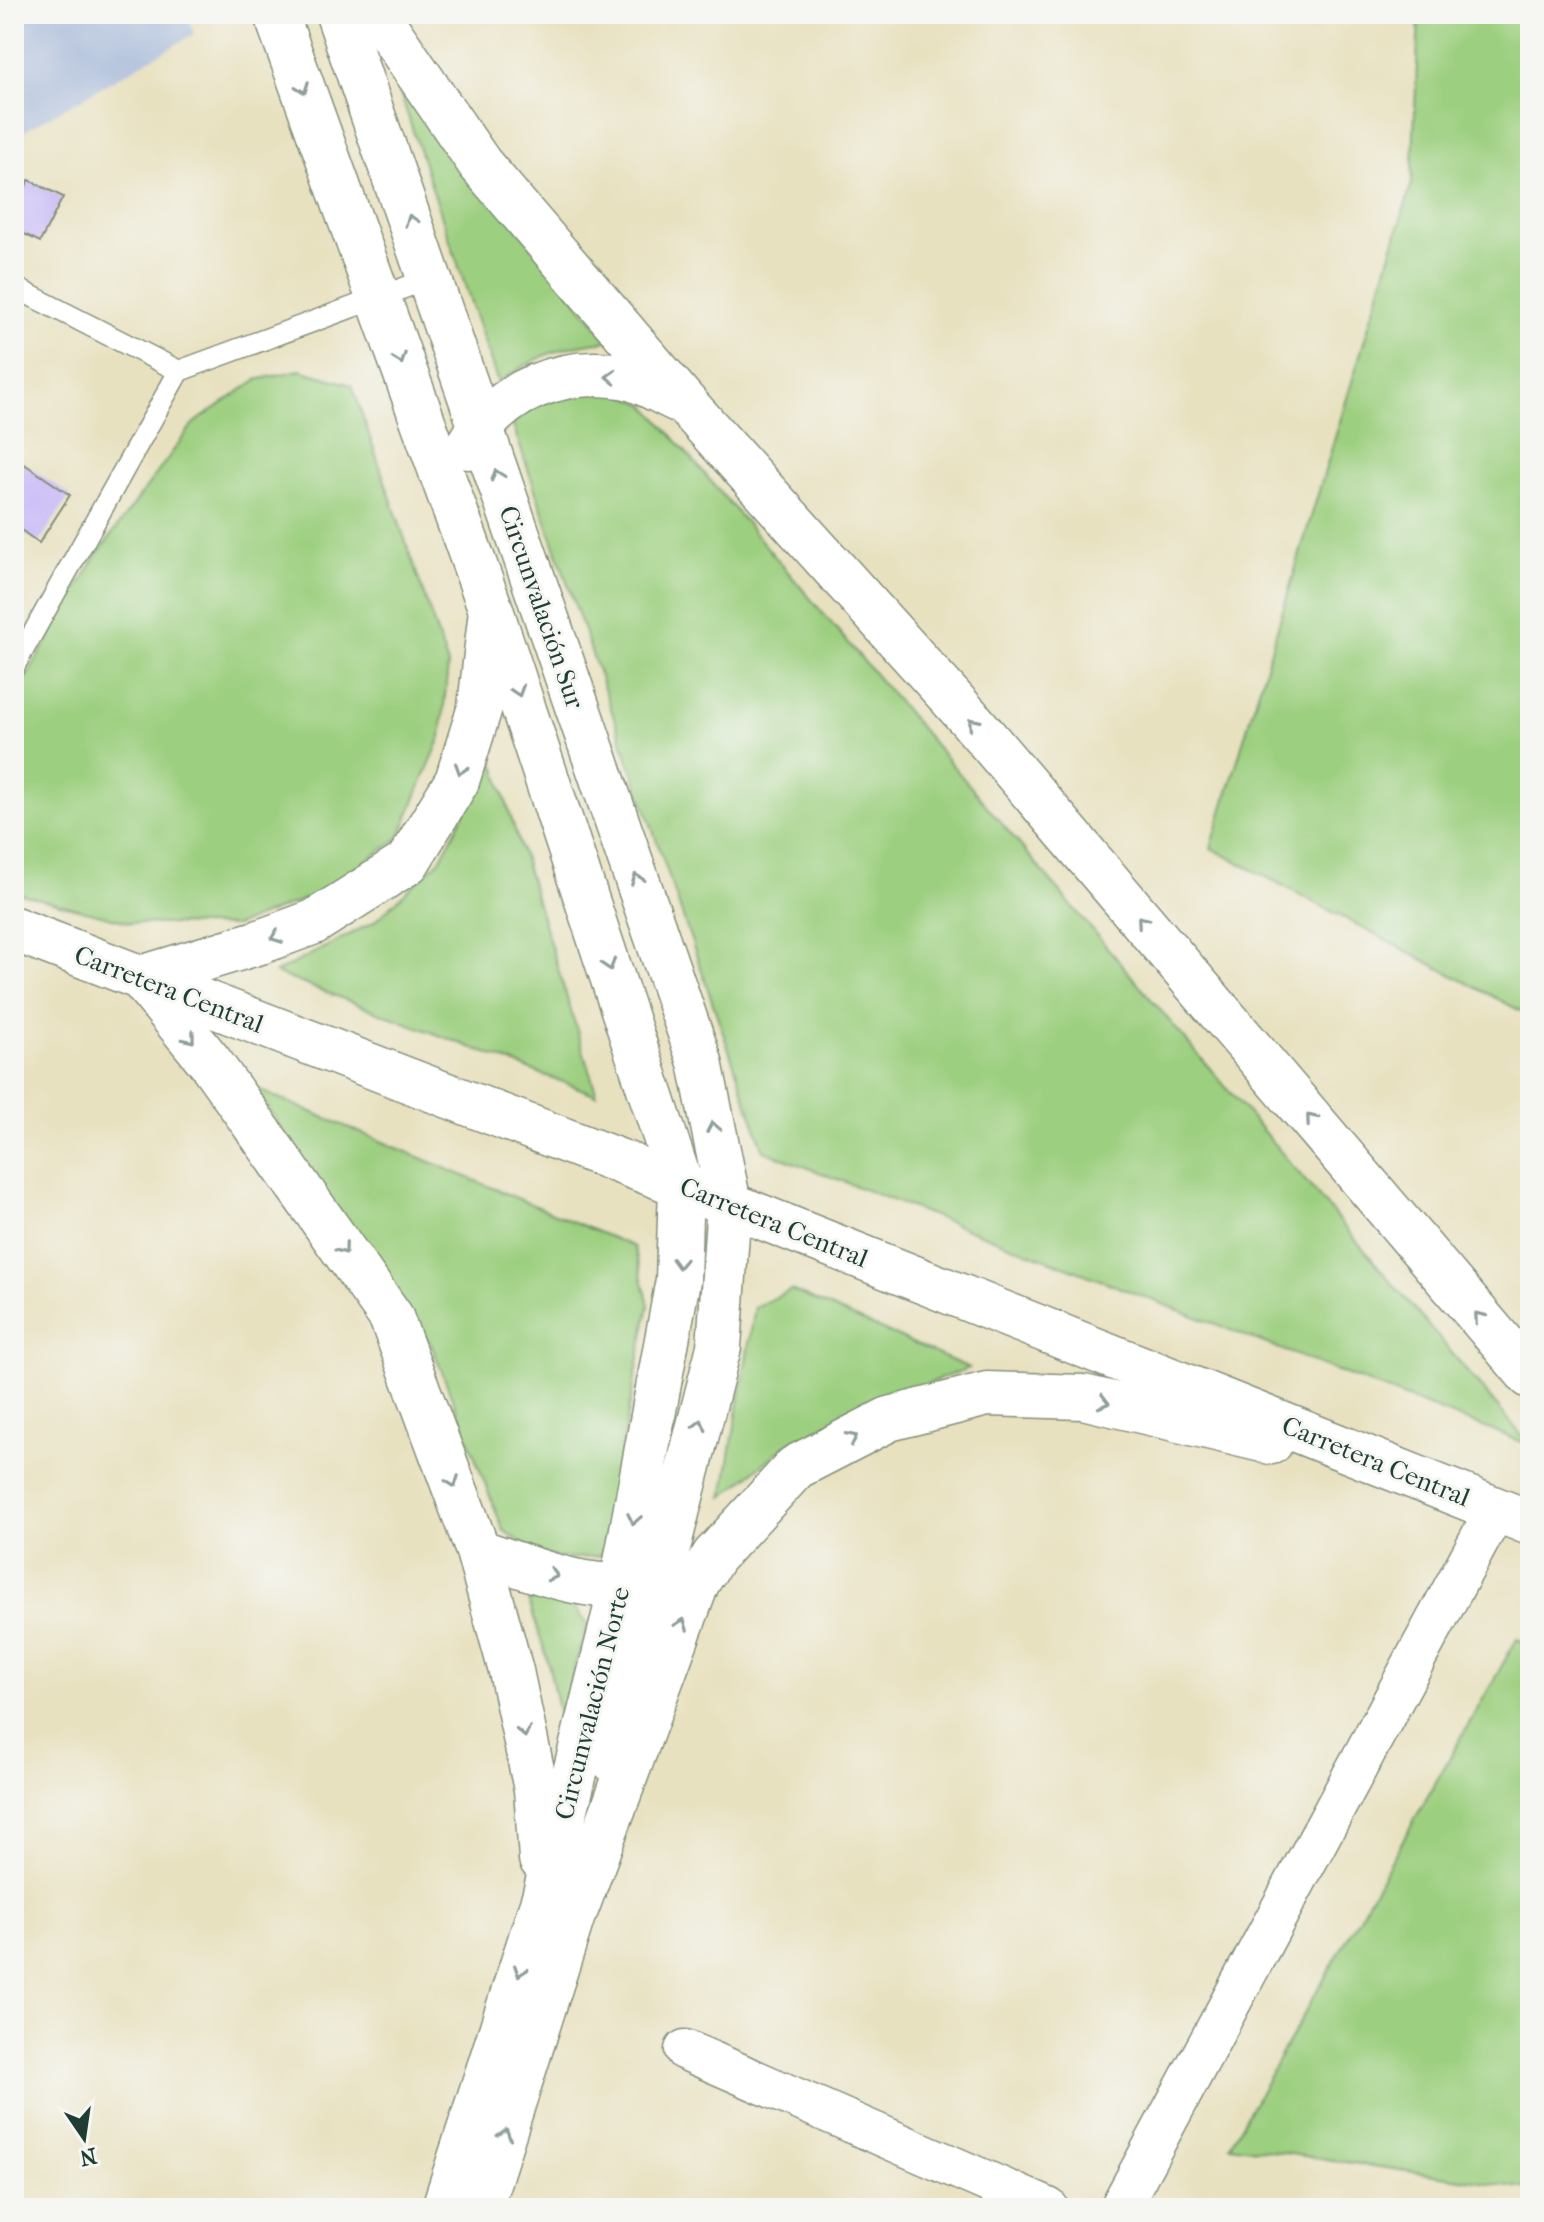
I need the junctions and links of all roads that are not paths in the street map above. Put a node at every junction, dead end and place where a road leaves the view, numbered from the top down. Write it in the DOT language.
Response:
graph roads {
  1 [pos="276,14"];
  2 [pos="338,14"];
  3 [pos="377,14"];
  4 [pos="431,278"];
  5 [pos="14,287"];
  6 [pos="378,297"];
  7 [pos="179,371"];
  8 [pos="684,402"];
  9 [pos="480,426"];
  10 [pos="446,486"];
  11 [pos="491,610"];
  12 [pos="14,667"];
  13 [pos="14,929"];
  14 [pos="141,978"];
  15 [pos="681,1185"];
  16 [pos="729,1204"];
  17 [pos="1530,1376"];
  18 [pos="1387,1466"];
  19 [pos="1513,1516"];
  20 [pos="478,1551"];
  21 [pos="642,1582"];
  22 [pos="561,1902"];
  23 [pos="685,2050"];
  24 [pos="444,2208"];
  25 [pos="480,2208"];
  26 [pos="1048,2208"];
  27 [pos="1120,2208"];
  1 -- 6 [label="main road, Circunvalación Sur, one-way"];
  4 -- 2 [label="main road, Circunvalación Sur, one-way"];
  3 -- 8 [label="main road"];
  4 -- 6 [label="lane"];
  4 -- 9 [label="main road, Circunvalación Sur"];
  5 -- 7 [label="lane"];
  6 -- 7 [label="lane"];
  6 -- 10 [label="main road, Circunvalación Sur, one-way"];
  7 -- 12 [label="lane"];
  8 -- 9 [label="main road, one-way"];
  17 -- 8 [label="main road, one-way"];
  9 -- 10 [label="main road"];
  16 -- 9 [label="main road, Circunvalación Sur, one-way"];
  10 -- 11 [label="main road, Circunvalación Sur"];
  11 -- 14 [label="main road, one-way"];
  11 -- 15 [label="main road, Circunvalación Sur, one-way"];
  13 -- 14 [label="main road, Carretera Central"];
  14 -- 15 [label="main road, Carretera Central"];
  14 -- 20 [label="main road, one-way"];
  15 -- 16 [label="main road, Carretera Central"];
  15 -- 21 [label="main road, Circunvalación Norte, one-way"];
  16 -- 18 [label="main road, Carretera Central"];
  21 -- 16 [label="main road, Circunvalación Norte, one-way"];
  18 -- 19 [label="main road, Carretera Central"];
  22 -- 18 [label="main road, one-way"];
  19 -- 27 [label="street"];
  20 -- 21 [label="main road, one-way"];
  20 -- 22 [label="main road, one-way"];
  21 -- 22 [label="main road, Circunvalación Norte"];
  22 -- 24 [label="main road, Circunvalación Norte, one-way"];
  25 -- 22 [label="main road, Circunvalación Norte, one-way"];
  23 -- 26 [label="street"];
}
